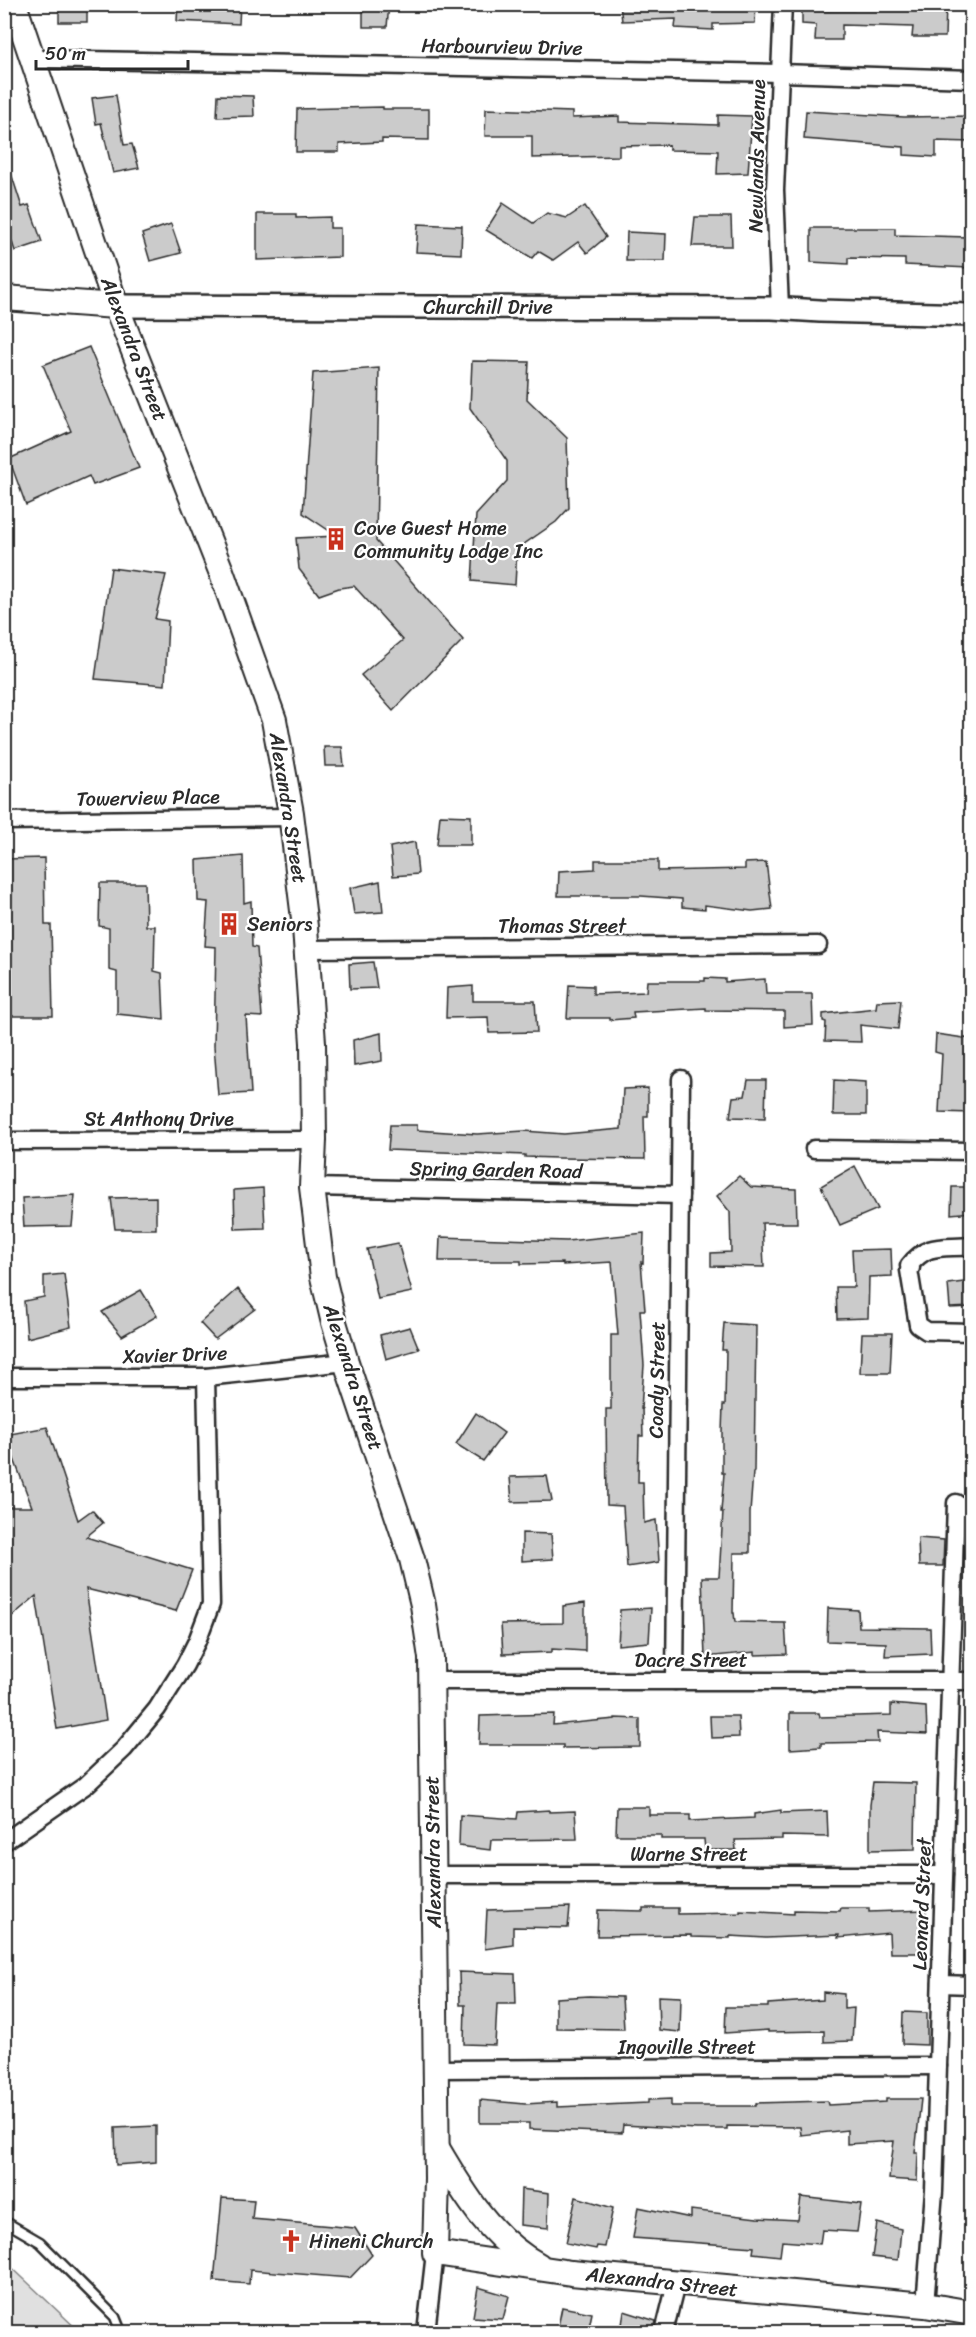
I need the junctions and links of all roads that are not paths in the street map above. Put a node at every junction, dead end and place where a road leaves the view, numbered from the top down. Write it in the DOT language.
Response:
graph roads {
  1 [pos="14,4"];
  2 [pos="783,4"];
  3 [pos="32,59"];
  4 [pos="780,73"];
  5 [pos="972,79"];
  6 [pos="4,298"];
  7 [pos="116,306"];
  8 [pos="780,308"];
  9 [pos="972,315"];
  10 [pos="291,817"];
  11 [pos="4,821"];
  12 [pos="818,945"];
  13 [pos="306,949"];
  14 [pos="681,1079"];
  15 [pos="314,1140"];
  16 [pos="4,1141"];
  17 [pos="813,1149"];
  18 [pos="972,1151"];
  19 [pos="312,1187"];
  20 [pos="680,1196"];
  21 [pos="972,1246"];
  22 [pos="972,1332"];
  23 [pos="346,1362"];
  24 [pos="4,1377"];
  25 [pos="206,1377"];
  26 [pos="956,1503"];
  27 [pos="432,1681"];
  28 [pos="675,1681"];
  29 [pos="950,1682"];
  30 [pos="972,1682"];
  31 [pos="4,1842"];
  32 [pos="434,1875"];
  33 [pos="944,1875"];
  34 [pos="941,1984"];
  35 [pos="972,1985"];
  36 [pos="938,2066"];
  37 [pos="436,2069"];
  38 [pos="436,2147"];
  39 [pos="4,2221"];
  40 [pos="435,2253"];
  41 [pos="543,2268"];
  42 [pos="676,2284"];
  43 [pos="925,2305"];
  44 [pos="972,2313"];
  45 [pos="121,2332"];
  46 [pos="426,2332"];
  47 [pos="664,2332"];
  1 -- 3 [label="main road, Alexandra Street"];
  2 -- 4 [label="street, Newlands Avenue"];
  3 -- 4 [label="street, Harbourview Drive"];
  3 -- 7 [label="main road, Alexandra Street"];
  4 -- 5 [label="street, Harbourview Drive"];
  4 -- 8 [label="street, Newlands Avenue"];
  6 -- 7 [label="main road, Churchill Drive"];
  7 -- 8 [label="street, Churchill Drive"];
  7 -- 10 [label="main road, Alexandra Street"];
  8 -- 9 [label="street, Churchill Drive"];
  10 -- 11 [label="street, Towerview Place"];
  10 -- 13 [label="main road, Alexandra Street"];
  12 -- 13 [label="street, Thomas Street"];
  13 -- 15 [label="main road, Alexandra Street"];
  14 -- 20 [label="street, Coady Street"];
  15 -- 16 [label="street, St Anthony Drive"];
  15 -- 19 [label="main road, Alexandra Street"];
  17 -- 18 [label="street"];
  19 -- 20 [label="street, Spring Garden Road"];
  19 -- 23 [label="main road, Alexandra Street"];
  20 -- 28 [label="street, Coady Street"];
  21 -- 22 [label="street"];
  23 -- 25 [label="street, Xavier Drive"];
  23 -- 27 [label="main road, Alexandra Street"];
  24 -- 25 [label="street, Xavier Drive"];
  25 -- 31 [label="street"];
  26 -- 29 [label="street, Leonard Street"];
  27 -- 28 [label="street, Dacre Street"];
  27 -- 32 [label="main road, Alexandra Street"];
  28 -- 29 [label="street, Dacre Street"];
  29 -- 30 [label="street, Dacre Street"];
  29 -- 33 [label="street, Leonard Street"];
  32 -- 33 [label="street, Warne Street"];
  32 -- 37 [label="main road, Alexandra Street"];
  33 -- 34 [label="street, Leonard Street"];
  34 -- 35 [label="street"];
  34 -- 36 [label="street, Leonard Street"];
  36 -- 37 [label="street, Ingoville Street"];
  36 -- 43 [label="street, Leonard Street"];
  37 -- 38 [label="main road, Alexandra Street"];
  38 -- 40 [label="main road, Alexandra Street"];
  38 -- 41 [label="main road"];
  39 -- 45 [label="lane"];
  40 -- 41 [label="main road, Alexandra Street"];
  40 -- 46 [label="street"];
  41 -- 42 [label="main road, Alexandra Street"];
  42 -- 43 [label="main road, Alexandra Street"];
  42 -- 47 [label="street"];
  43 -- 44 [label="main road, Alexandra Street"];
}
